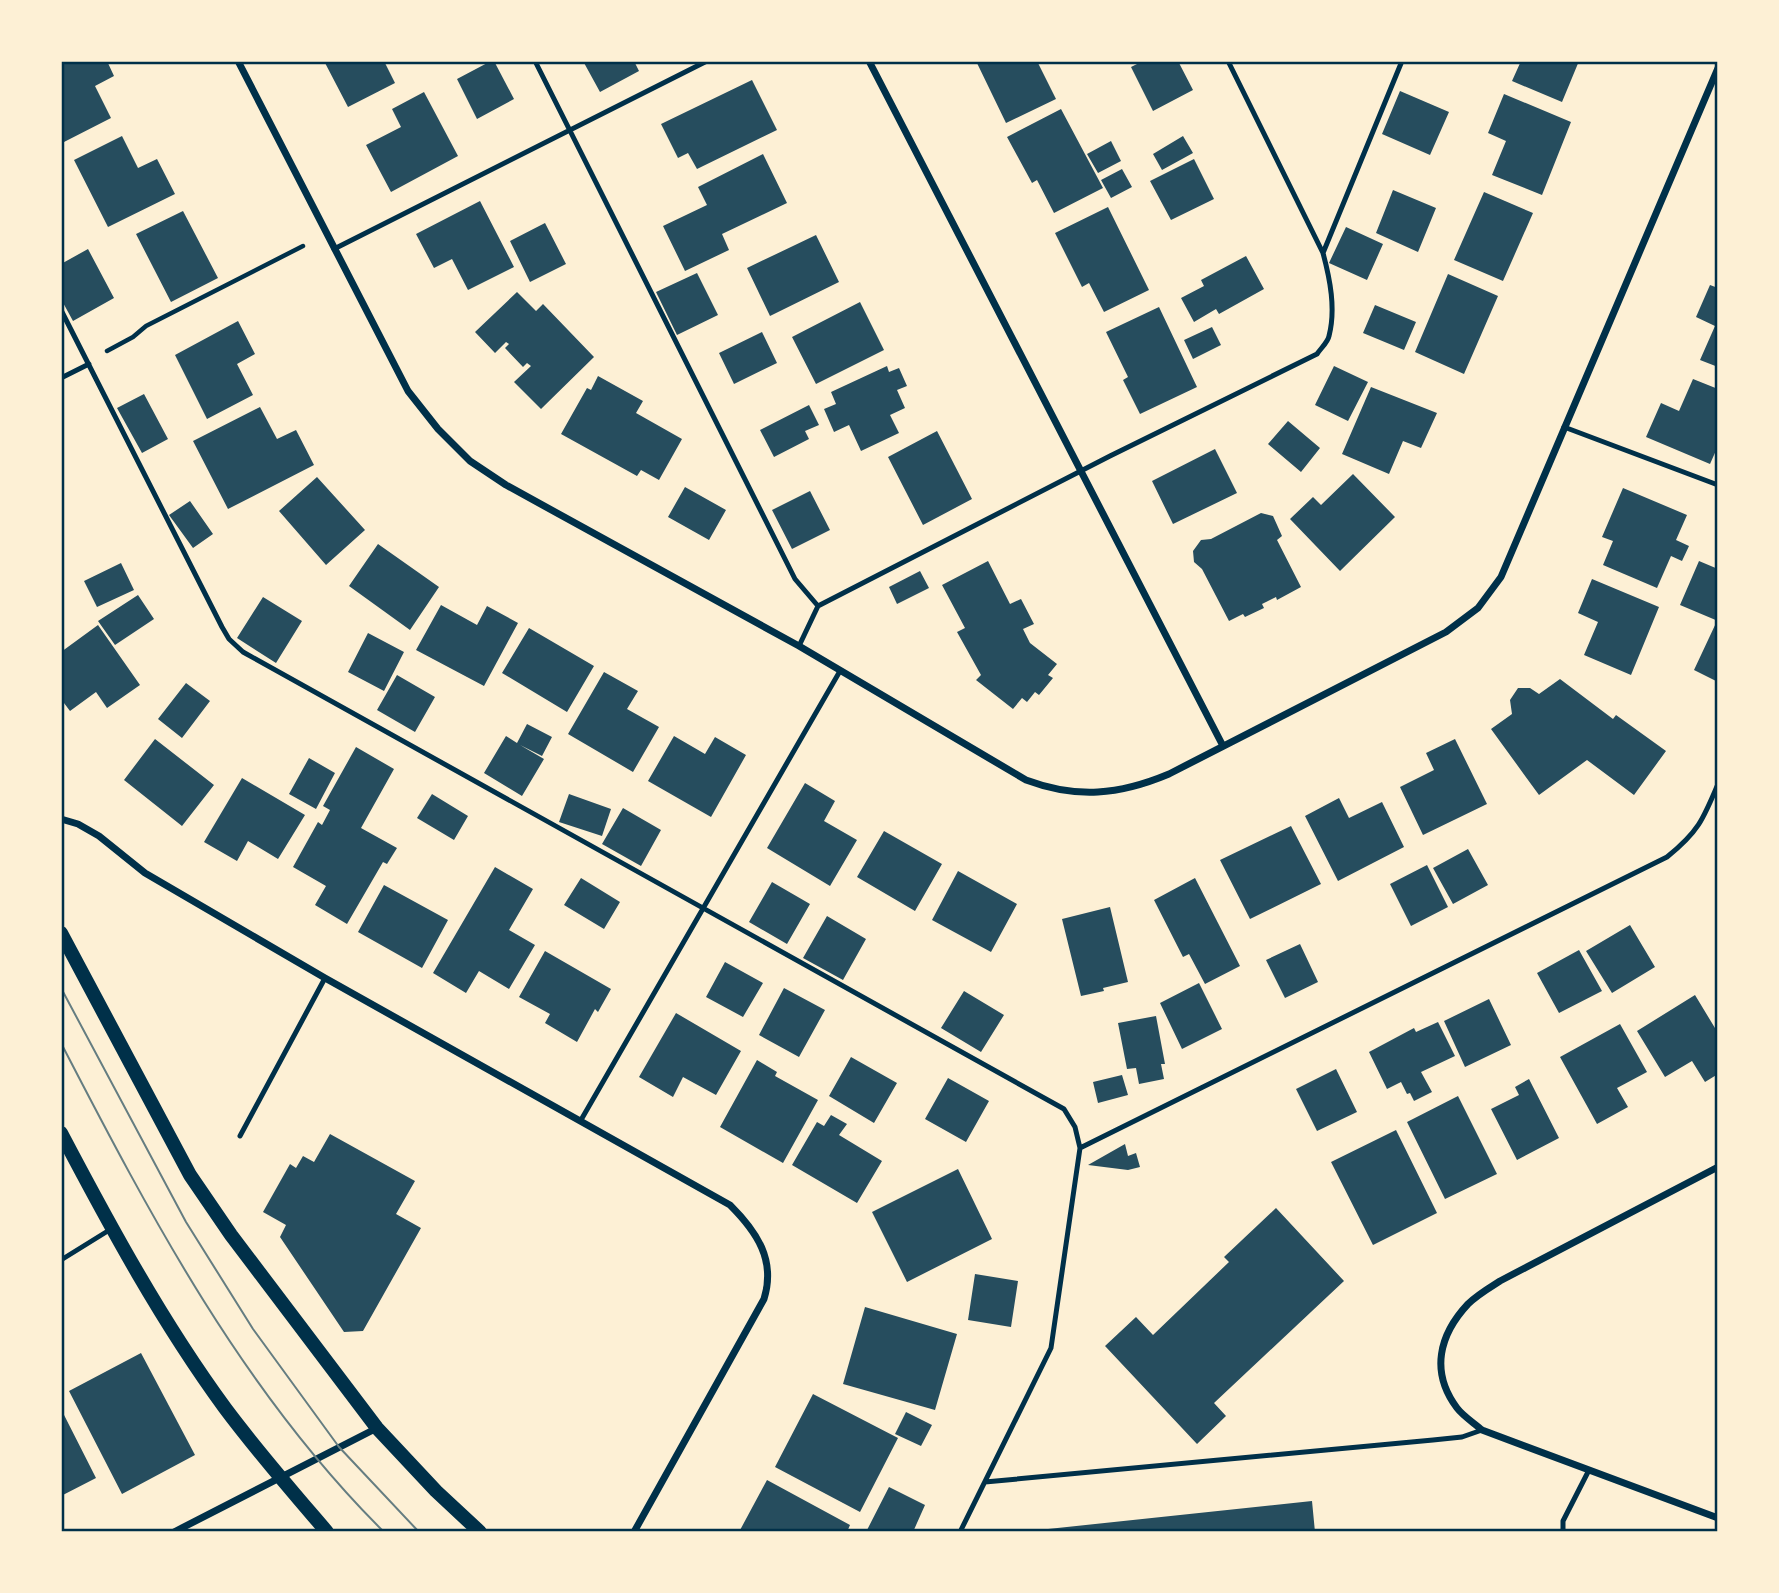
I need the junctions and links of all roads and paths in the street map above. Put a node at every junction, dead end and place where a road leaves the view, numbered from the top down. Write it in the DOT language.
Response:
graph roads {
  1 [pos="238,61"];
  2 [pos="535,61"];
  3 [pos="707,61"];
  4 [pos="869,61"];
  5 [pos="1228,61"];
  6 [pos="1402,61"];
  7 [pos="1718,68"];
  8 [pos="571,130"];
  9 [pos="303,246"];
  10 [pos="334,249"];
  11 [pos="1323,253"];
  12 [pos="61,310"];
  13 [pos="88,362"];
  14 [pos="61,378"];
  15 [pos="1564,427"];
  16 [pos="1082,470"];
  17 [pos="1718,485"];
  18 [pos="818,606"];
  19 [pos="799,646"];
  20 [pos="841,671"];
  21 [pos="1223,746"];
  22 [pos="1718,785"];
  23 [pos="61,819"];
  24 [pos="703,907"];
  25 [pos="61,933"];
  26 [pos="324,978"];
  27 [pos="581,1120"];
  28 [pos="61,1133"];
  29 [pos="240,1136"];
  30 [pos="1080,1148"];
  31 [pos="1718,1167"];
  32 [pos="111,1229"];
  33 [pos="61,1260"];
  34 [pos="377,1428"];
  35 [pos="1482,1430"];
  36 [pos="1589,1470"];
  37 [pos="280,1476"];
  38 [pos="985,1482"];
  39 [pos="1718,1518"];
  40 [pos="174,1532"];
  41 [pos="327,1532"];
  42 [pos="480,1532"];
  43 [pos="634,1532"];
  44 [pos="960,1532"];
  45 [pos="1563,1532"];
  1 -- 10 [label="street"];
  2 -- 8 [label="lane"];
  3 -- 8 [label="lane"];
  4 -- 16 [label="street"];
  5 -- 11 [label="lane"];
  6 -- 11 [label="lane"];
  7 -- 15 [label="street"];
  8 -- 10 [label="lane"];
  8 -- 18 [label="lane"];
  9 -- 13 [label="path"];
  10 -- 19 [label="street"];
  11 -- 16 [label="lane"];
  12 -- 13 [label="lane"];
  13 -- 14 [label="lane"];
  13 -- 24 [label="lane"];
  15 -- 17 [label="lane"];
  15 -- 21 [label="street"];
  16 -- 18 [label="lane"];
  16 -- 21 [label="street"];
  18 -- 19 [label="lane"];
  19 -- 20 [label="street"];
  20 -- 21 [label="street"];
  20 -- 24 [label="lane"];
  22 -- 30 [label="lane"];
  23 -- 26 [label="street"];
  24 -- 27 [label="lane"];
  24 -- 30 [label="lane"];
  25 -- 34 [label="main road"];
  26 -- 27 [label="street"];
  26 -- 29 [label="lane"];
  27 -- 43 [label="street"];
  28 -- 32 [label="main road"];
  30 -- 38 [label="lane"];
  31 -- 35 [label="street"];
  32 -- 33 [label="lane"];
  32 -- 37 [label="main road"];
  34 -- 37 [label="street"];
  34 -- 42 [label="main road"];
  35 -- 36 [label="street"];
  35 -- 38 [label="lane"];
  36 -- 39 [label="street"];
  36 -- 45 [label="lane"];
  37 -- 40 [label="street"];
  37 -- 41 [label="main road"];
  38 -- 44 [label="lane"];
}
